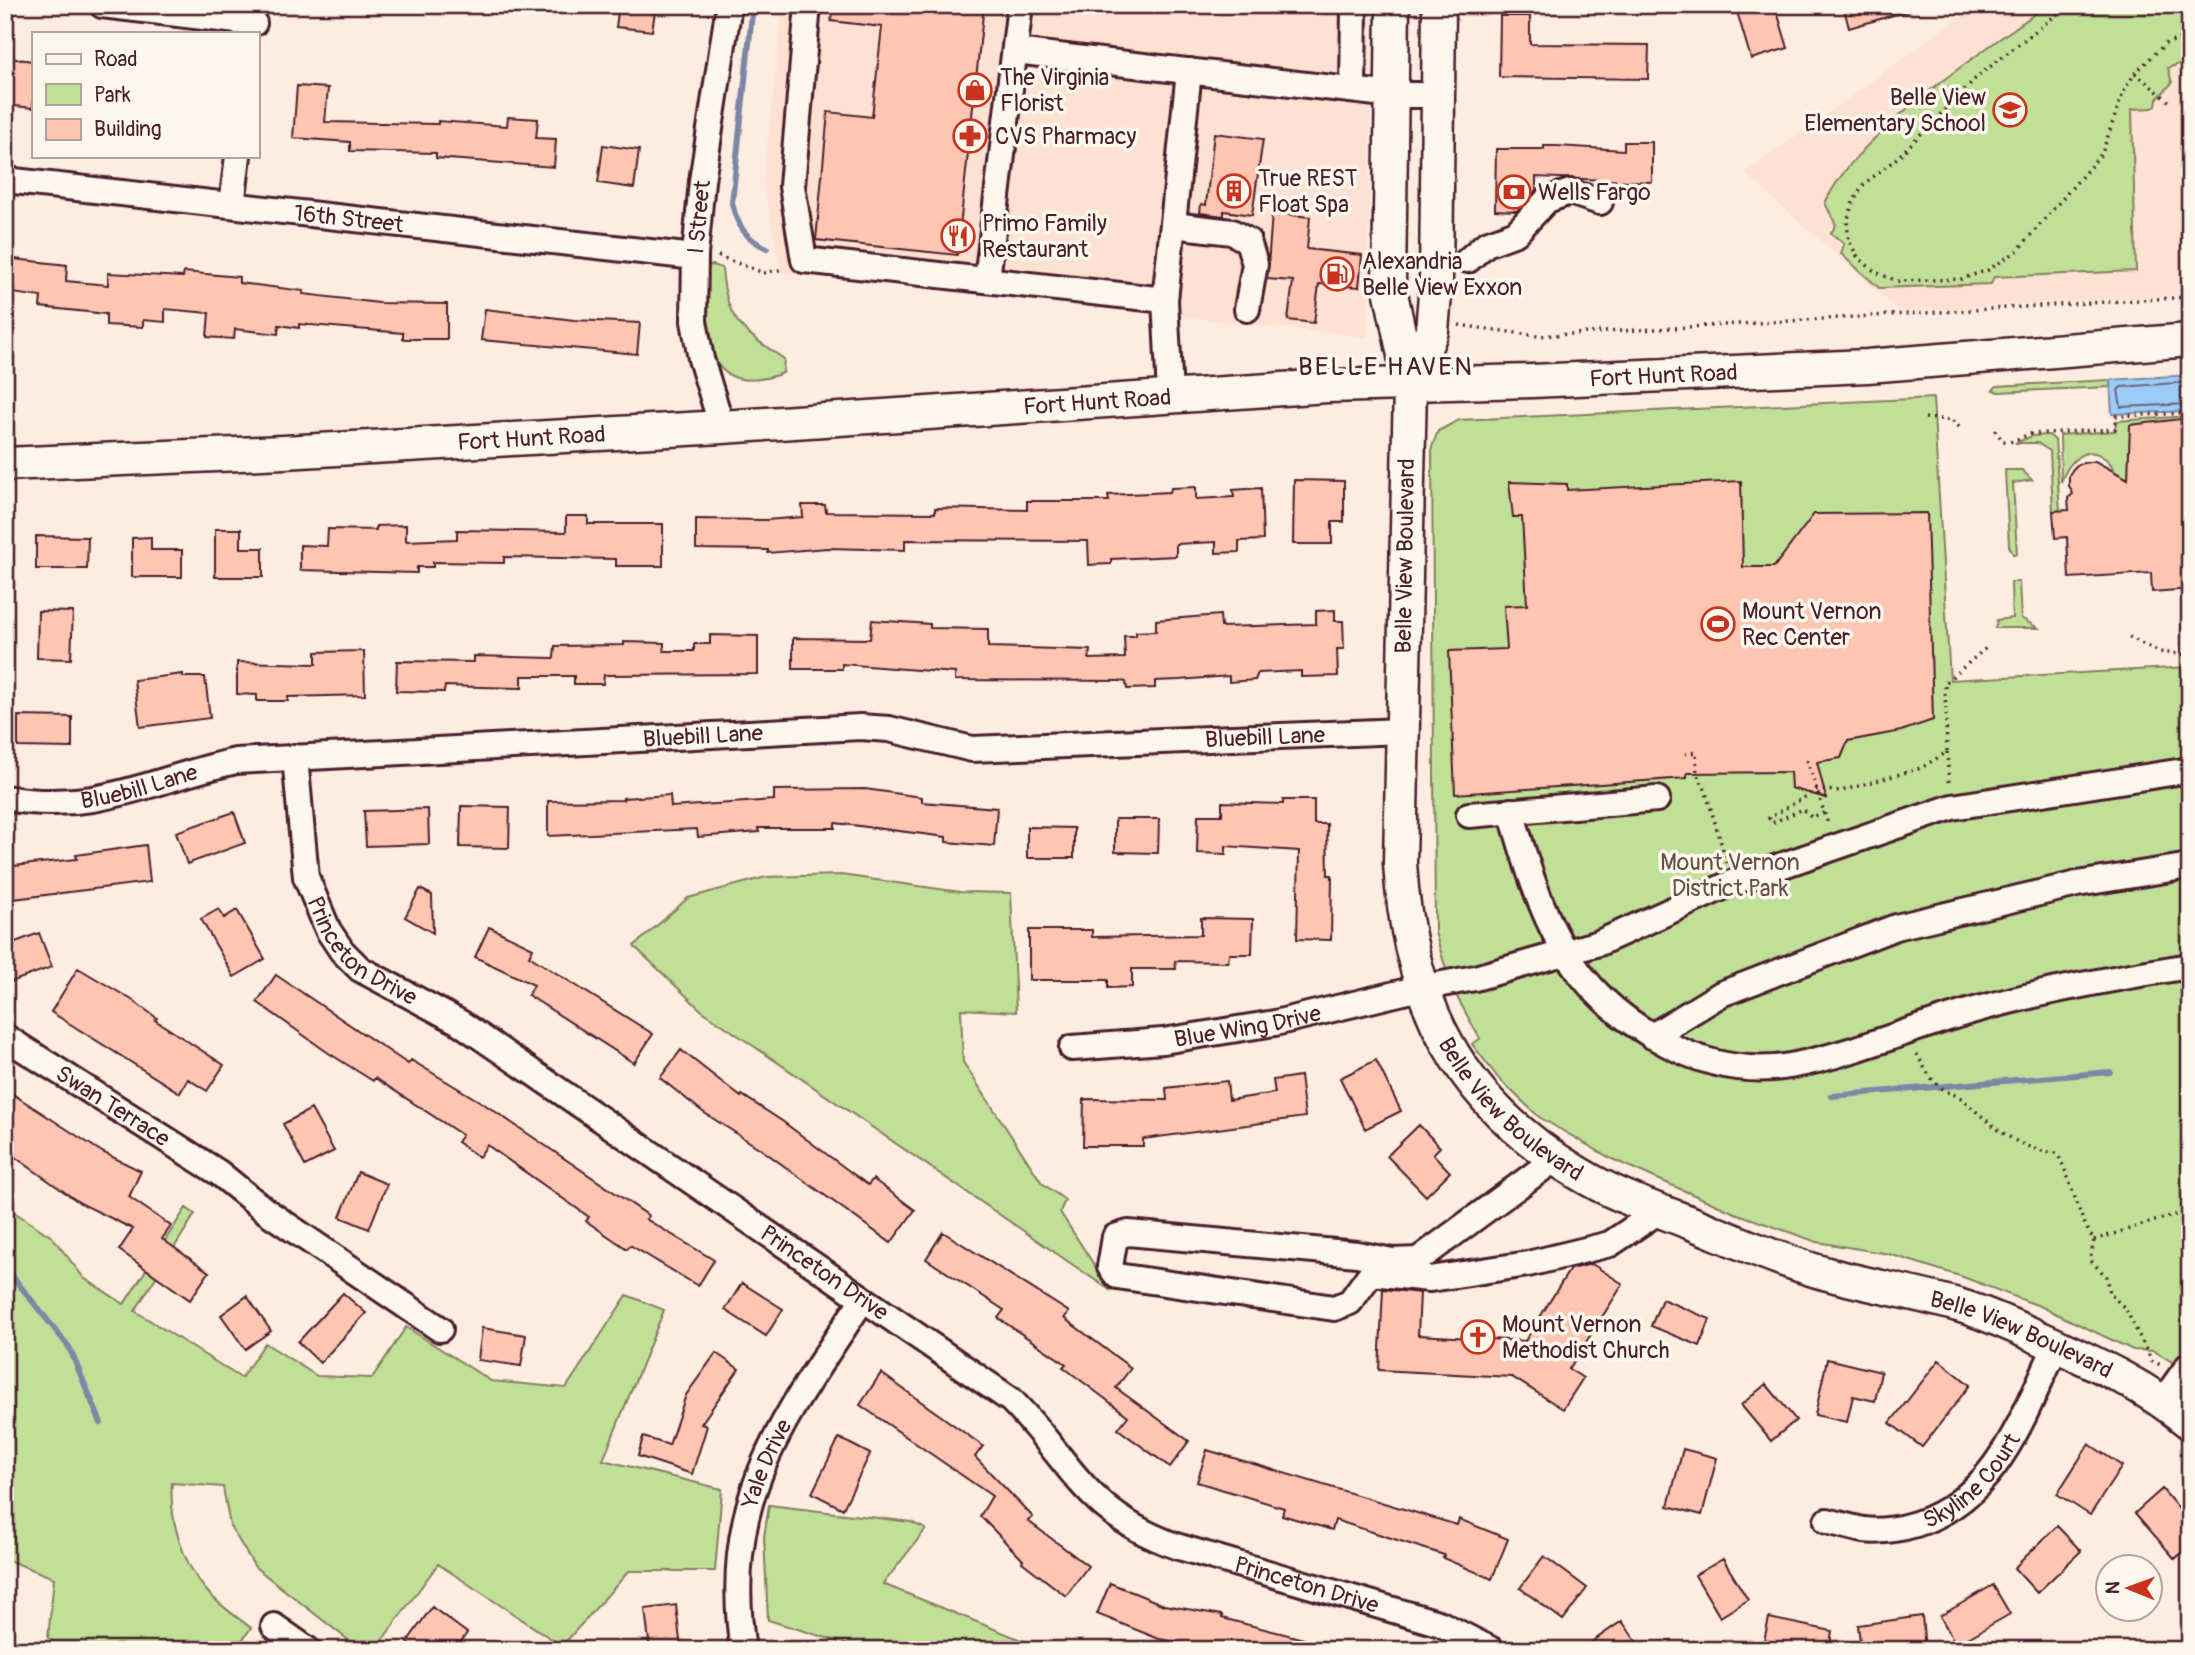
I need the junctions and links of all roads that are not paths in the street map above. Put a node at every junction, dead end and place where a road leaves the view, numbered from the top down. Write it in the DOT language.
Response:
graph roads {
  1 [pos="102,5"];
  2 [pos="729,5"];
  3 [pos="808,5"];
  4 [pos="1020,5"];
  5 [pos="1354,5"];
  6 [pos="1393,5"];
  7 [pos="1439,5"];
  8 [pos="254,21"];
  9 [pos="1015,51"];
  10 [pos="1189,71"];
  11 [pos="1353,89"];
  12 [pos="1392,95"];
  13 [pos="1438,95"];
  14 [pos="238,158"];
  15 [pos="5,180"];
  16 [pos="1600,202"];
  17 [pos="232,205"];
  18 [pos="1173,225"];
  19 [pos="695,256"];
  20 [pos="1468,260"];
  21 [pos="987,280"];
  22 [pos="1166,300"];
  23 [pos="1247,309"];
  24 [pos="2190,341"];
  25 [pos="1410,384"];
  26 [pos="1170,395"];
  27 [pos="722,427"];
  28 [pos="5,464"];
  29 [pos="1402,731"];
  30 [pos="295,757"];
  31 [pos="2190,770"];
  32 [pos="5,798"];
  33 [pos="1657,799"];
  34 [pos="1511,811"];
  35 [pos="1469,815"];
  36 [pos="2190,866"];
  37 [pos="1565,953"];
  38 [pos="2190,966"];
  39 [pos="1420,988"];
  40 [pos="1652,1036"];
  41 [pos="5,1037"];
  42 [pos="1072,1048"];
  43 [pos="1555,1159"];
  44 [pos="1659,1211"];
  45 [pos="863,1299"];
  46 [pos="440,1329"];
  47 [pos="2056,1346"];
  48 [pos="2185,1371"];
  49 [pos="2164,1401"];
  50 [pos="2190,1423"];
  51 [pos="1827,1521"];
  52 [pos="274,1626"];
  53 [pos="308,1650"];
  54 [pos="743,1650"];
  55 [pos="1492,1650"];
  1 -- 8 [label="street"];
  2 -- 19 [label="street, I Street"];
  3 -- 21 [label="street"];
  4 -- 9 [label="street"];
  5 -- 11 [label="street"];
  6 -- 12 [label="main road, Belle View Boulevard"];
  7 -- 13 [label="main road, Belle View Boulevard"];
  9 -- 10 [label="street"];
  9 -- 21 [label="street"];
  10 -- 11 [label="street"];
  10 -- 18 [label="street"];
  11 -- 12 [label="street"];
  12 -- 13 [label="street"];
  12 -- 25 [label="main road, Belle View Boulevard"];
  13 -- 25 [label="main road, Belle View Boulevard"];
  14 -- 17 [label="street"];
  15 -- 17 [label="street, 16th Street"];
  16 -- 20 [label="street"];
  17 -- 19 [label="street, 16th Street"];
  18 -- 22 [label="street"];
  18 -- 23 [label="street"];
  19 -- 27 [label="street, I Street"];
  21 -- 22 [label="street"];
  22 -- 26 [label="street"];
  24 -- 25 [label="main road, Fort Hunt Road"];
  25 -- 26 [label="main road, Fort Hunt Road"];
  25 -- 29 [label="main road, Belle View Boulevard"];
  26 -- 27 [label="main road, Fort Hunt Road"];
  27 -- 28 [label="main road, Fort Hunt Road"];
  29 -- 30 [label="street, Bluebill Lane"];
  29 -- 39 [label="main road, Belle View Boulevard"];
  30 -- 32 [label="street, Bluebill Lane"];
  30 -- 45 [label="street, Princeton Drive"];
  31 -- 37 [label="street, Blue Wing Drive"];
  33 -- 34 [label="street"];
  34 -- 35 [label="street"];
  34 -- 37 [label="street"];
  36 -- 40 [label="street"];
  37 -- 39 [label="street, Blue Wing Drive"];
  37 -- 40 [label="street"];
  38 -- 40 [label="street"];
  39 -- 42 [label="street, Blue Wing Drive"];
  39 -- 43 [label="main road, Belle View Boulevard"];
  41 -- 46 [label="street, Swan Terrace"];
  43 -- 44 [label="main road, Belle View Boulevard"];
  43 -- 44 [label="street"];
  44 -- 47 [label="main road, Belle View Boulevard"];
  45 -- 54 [label="street, Yale Drive"];
  45 -- 55 [label="street, Princeton Drive"];
  47 -- 49 [label="main road, Belle View Boulevard"];
  47 -- 51 [label="street, Skyline Court"];
  48 -- 49 [label="street"];
  49 -- 50 [label="main road, Belle View Boulevard"];
  52 -- 53 [label="street"];
}
